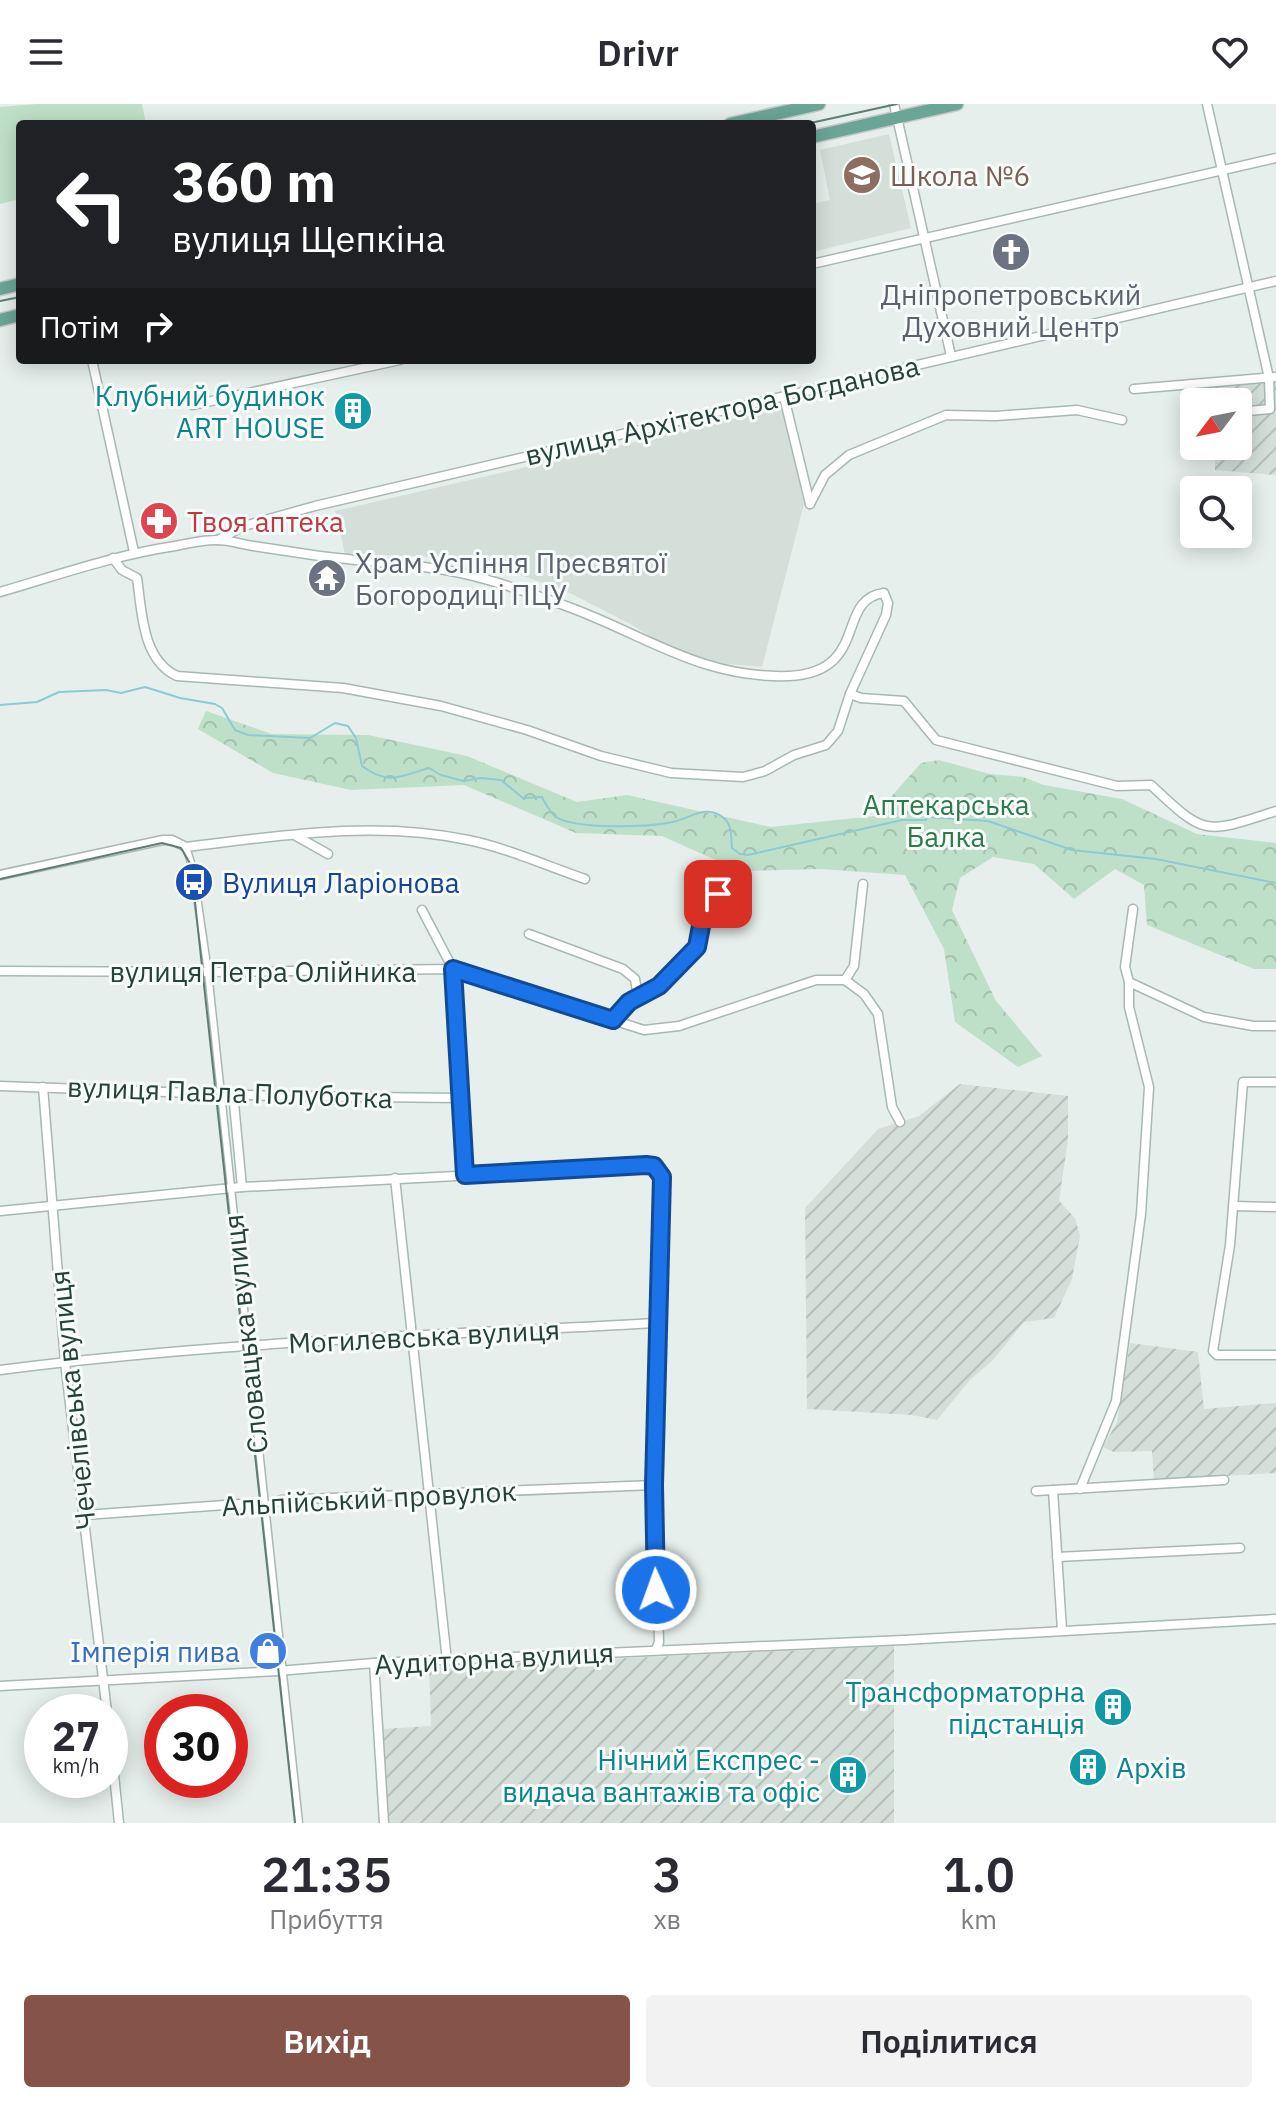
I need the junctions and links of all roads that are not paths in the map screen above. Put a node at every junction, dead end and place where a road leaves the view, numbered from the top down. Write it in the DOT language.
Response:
graph roads {
  1 [pos="819,104"];
  2 [pos="894,104"];
  3 [pos="957,104"];
  4 [pos="1207,104"];
  5 [pos="897,118"];
  6 [pos="748,120"];
  7 [pos="816,136"];
  8 [pos="1276,158"];
  9 [pos="1222,170"];
  10 [pos="924,237"];
  11 [pos="816,263"];
  12 [pos="1276,281"];
  13 [pos="1249,287"];
  14 [pos="951,356"];
  15 [pos="93,364"];
  16 [pos="382,364"];
  17 [pos="1272,378"];
  18 [pos="1134,389"];
  19 [pos="784,397"];
  20 [pos="193,405"];
  21 [pos="1252,411"];
  22 [pos="1122,420"];
  23 [pos="218,540"];
  24 [pos="134,552"];
  25 [pos="113,558"];
  26 [pos="0,592"];
  27 [pos="850,694"];
  28 [pos="1276,811"];
  29 [pos="295,835"];
  30 [pos="186,847"];
  31 [pos="328,854"];
  32 [pos="0,875"];
  33 [pos="585,879"];
  34 [pos="863,884"];
  35 [pos="718,894"];
  36 [pos="1133,909"];
  37 [pos="422,910"];
  38 [pos="529,934"];
  39 [pos="453,969"];
  40 [pos="0,971"];
  41 [pos="208,972"];
  42 [pos="845,980"];
  43 [pos="1129,982"];
  44 [pos="638,997"];
  45 [pos="613,1020"];
  46 [pos="1276,1026"];
  47 [pos="1276,1082"];
  48 [pos="0,1086"];
  49 [pos="43,1087"];
  50 [pos="219,1093"];
  51 [pos="233,1093"];
  52 [pos="459,1098"];
  53 [pos="900,1122"];
  54 [pos="465,1175"];
  55 [pos="395,1178"];
  56 [pos="242,1187"];
  57 [pos="229,1188"];
  58 [pos="1234,1206"];
  59 [pos="1276,1207"];
  60 [pos="52,1208"];
  61 [pos="0,1211"];
  62 [pos="657,1323"];
  63 [pos="411,1337"];
  64 [pos="246,1346"];
  65 [pos="1276,1355"];
  66 [pos="65,1362"];
  67 [pos="0,1370"];
  68 [pos="1224,1480"];
  69 [pos="654,1485"];
  70 [pos="1080,1489"];
  71 [pos="1053,1490"];
  72 [pos="1036,1491"];
  73 [pos="429,1494"];
  74 [pos="264,1508"];
  75 [pos="85,1515"];
  76 [pos="1240,1548"];
  77 [pos="1057,1557"];
  78 [pos="1276,1619"];
  79 [pos="1062,1630"];
  80 [pos="656,1650"];
  81 [pos="447,1661"];
  82 [pos="374,1663"];
  83 [pos="283,1671"];
  84 [pos="104,1679"];
  85 [pos="0,1686"];
  86 [pos="105,1694"];
  87 [pos="116,1798"];
  88 [pos="119,1823"];
  89 [pos="299,1823"];
  90 [pos="384,1823"];
  1 -- 6 [label="main road"];
  2 -- 5 [label="street"];
  3 -- 5 [label="main road"];
  4 -- 9 [label="street"];
  5 -- 7 [label="main road"];
  5 -- 10 [label="street"];
  8 -- 9 [label="street"];
  9 -- 10 [label="street"];
  9 -- 13 [label="street"];
  10 -- 11 [label="street"];
  10 -- 14 [label="street"];
  12 -- 13 [label="street, вулиця Архітектора Богданова"];
  13 -- 14 [label="street, вулиця Архітектора Богданова"];
  13 -- 17 [label="street"];
  14 -- 19 [label="street, вулиця Архітектора Богданова"];
  15 -- 24 [label="street"];
  16 -- 20 [label="street"];
  17 -- 18 [label="street"];
  17 -- 21 [label="street"];
  19 -- 22 [label="street"];
  19 -- 23 [label="street, вулиця Архітектора Богданова"];
  23 -- 24 [label="street"];
  23 -- 27 [label="street"];
  24 -- 25 [label="street"];
  25 -- 26 [label="street"];
  25 -- 27 [label="street"];
  27 -- 28 [label="street"];
  29 -- 30 [label="street"];
  29 -- 31 [label="street"];
  29 -- 33 [label="street"];
  30 -- 32 [label="street"];
  30 -- 41 [label="street, Словацька вулиця"];
  34 -- 42 [label="street"];
  35 -- 44 [label="street"];
  36 -- 43 [label="street"];
  37 -- 39 [label="street"];
  38 -- 44 [label="street"];
  39 -- 41 [label="street, вулиця Петра Олійника"];
  39 -- 45 [label="street, вулиця Петра Олійника"];
  39 -- 52 [label="street"];
  40 -- 41 [label="street, вулиця Петра Олійника"];
  41 -- 50 [label="street, Словацька вулиця"];
  42 -- 45 [label="street, вулиця Петра Олійника"];
  42 -- 53 [label="street"];
  43 -- 46 [label="street"];
  43 -- 70 [label="street"];
  44 -- 45 [label="street"];
  47 -- 58 [label="street"];
  48 -- 49 [label="street, вулиця Павла Полуботка"];
  49 -- 50 [label="street, вулиця Павла Полуботка"];
  49 -- 60 [label="street, Чечелівська вулиця"];
  50 -- 51 [label="street, вулиця Павла Полуботка"];
  50 -- 57 [label="street, Словацька вулиця"];
  51 -- 52 [label="street, вулиця Павла Полуботка"];
  51 -- 56 [label="street, Словацька вулиця"];
  52 -- 54 [label="street"];
  54 -- 55 [label="street"];
  54 -- 62 [label="street"];
  55 -- 56 [label="street"];
  55 -- 63 [label="street"];
  56 -- 57 [label="street"];
  57 -- 60 [label="street"];
  57 -- 64 [label="street, Словацька вулиця"];
  58 -- 59 [label="street"];
  58 -- 65 [label="street"];
  60 -- 61 [label="street"];
  60 -- 66 [label="street, Чечелівська вулиця"];
  62 -- 63 [label="street, Могилевська вулиця"];
  62 -- 69 [label="street"];
  63 -- 64 [label="street, Могилевська вулиця"];
  63 -- 73 [label="street"];
  64 -- 66 [label="street, Могилевська вулиця"];
  64 -- 74 [label="street, Словацька вулиця"];
  66 -- 67 [label="street, Могилевська вулиця"];
  66 -- 75 [label="street, Чечелівська вулиця"];
  68 -- 70 [label="street"];
  69 -- 73 [label="street, Альпійський провулок"];
  69 -- 80 [label="street"];
  70 -- 71 [label="street"];
  71 -- 72 [label="street"];
  71 -- 77 [label="street"];
  73 -- 74 [label="street, Альпійський провулок"];
  73 -- 81 [label="street"];
  74 -- 75 [label="street, Альпійський провулок"];
  74 -- 83 [label="street, Словацька вулиця"];
  75 -- 84 [label="street, Чечелівська вулиця"];
  76 -- 77 [label="street"];
  77 -- 79 [label="street"];
  78 -- 79 [label="street, Аудиторна вулиця"];
  79 -- 80 [label="street, Аудиторна вулиця"];
  80 -- 81 [label="street, Аудиторна вулиця"];
  81 -- 82 [label="street, Аудиторна вулиця"];
  82 -- 83 [label="street, Аудиторна вулиця"];
  82 -- 90 [label="street"];
  83 -- 84 [label="street, Аудиторна вулиця"];
  83 -- 89 [label="street, Словацька вулиця"];
  84 -- 85 [label="street, Аудиторна вулиця"];
  84 -- 86 [label="street, Чечелівська вулиця"];
  87 -- 88 [label="street"];
}
